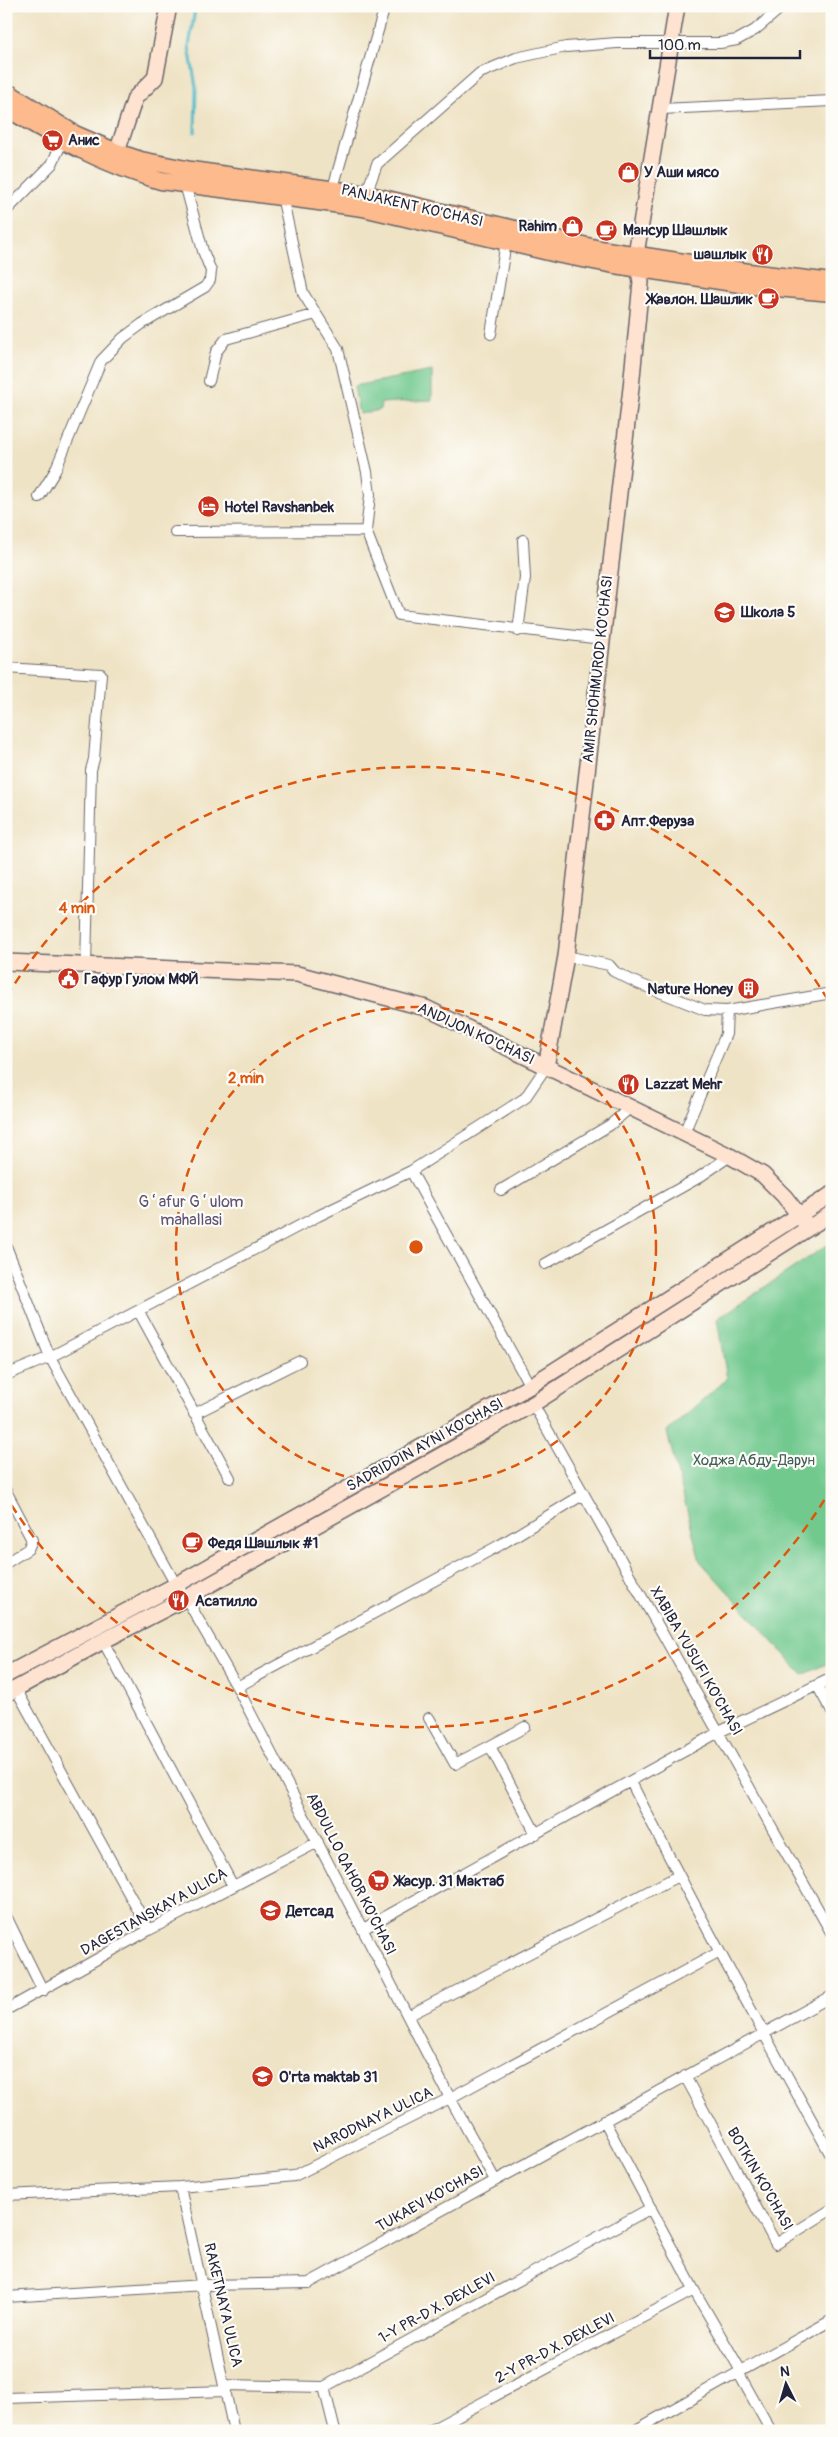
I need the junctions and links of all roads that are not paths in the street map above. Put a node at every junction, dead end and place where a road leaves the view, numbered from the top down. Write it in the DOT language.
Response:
graph roads {
  1 [pos="169,6"];
  2 [pos="385,6"];
  3 [pos="677,6"];
  4 [pos="783,6"];
  5 [pos="672,45"];
  6 [pos="6,91"];
  7 [pos="832,101"];
  8 [pos="6,108"];
  9 [pos="661,109"];
  10 [pos="62,142"];
  11 [pos="117,152"];
  12 [pos="185,184"];
  13 [pos="333,188"];
  14 [pos="366,194"];
  15 [pos="282,196"];
  16 [pos="6,212"];
  17 [pos="506,242"];
  18 [pos="638,262"];
  19 [pos="832,282"];
  20 [pos="832,293"];
  21 [pos="316,314"];
  22 [pos="491,334"];
  23 [pos="209,381"];
  24 [pos="39,497"];
  25 [pos="366,531"];
  26 [pos="175,532"];
  27 [pos="523,540"];
  28 [pos="518,630"];
  29 [pos="602,639"];
  30 [pos="6,668"];
  31 [pos="566,956"];
  32 [pos="6,962"];
  33 [pos="86,965"];
  34 [pos="832,993"];
  35 [pos="727,1011"];
  36 [pos="546,1068"];
  37 [pos="631,1107"];
  38 [pos="684,1133"];
  39 [pos="730,1156"];
  40 [pos="411,1171"];
  41 [pos="501,1190"];
  42 [pos="832,1194"];
  43 [pos="832,1213"];
  44 [pos="805,1221"];
  45 [pos="6,1246"];
  46 [pos="545,1264"];
  47 [pos="139,1312"];
  48 [pos="50,1357"];
  49 [pos="300,1361"];
  50 [pos="6,1375"];
  51 [pos="530,1386"];
  52 [pos="533,1404"];
  53 [pos="194,1414"];
  54 [pos="230,1478"];
  55 [pos="6,1491"];
  56 [pos="584,1494"];
  57 [pos="6,1563"];
  58 [pos="176,1585"];
  59 [pos="186,1598"];
  60 [pos="103,1641"];
  61 [pos="6,1676"];
  62 [pos="832,1678"];
  63 [pos="817,1685"];
  64 [pos="237,1687"];
  65 [pos="11,1691"];
  66 [pos="832,1712"];
  67 [pos="429,1718"];
  68 [pos="525,1727"];
  69 [pos="720,1732"];
  70 [pos="490,1746"];
  71 [pos="631,1782"];
  72 [pos="536,1834"];
  73 [pos="318,1842"];
  74 [pos="678,1876"];
  75 [pos="233,1886"];
  76 [pos="6,1916"];
  77 [pos="363,1928"];
  78 [pos="149,1930"];
  79 [pos="832,1934"];
  80 [pos="718,1953"];
  81 [pos="43,1991"];
  82 [pos="832,1996"];
  83 [pos="6,2010"];
  84 [pos="408,2016"];
  85 [pos="765,2032"];
  86 [pos="685,2076"];
  87 [pos="450,2098"];
  88 [pos="604,2120"];
  89 [pos="832,2157"];
  90 [pos="495,2180"];
  91 [pos="180,2187"];
  92 [pos="6,2195"];
  93 [pos="651,2208"];
  94 [pos="832,2209"];
  95 [pos="204,2285"];
  96 [pos="694,2290"];
  97 [pos="6,2297"];
  98 [pos="832,2320"];
  99 [pos="739,2372"];
  100 [pos="324,2387"];
  101 [pos="226,2388"];
  102 [pos="6,2398"];
  103 [pos="234,2431"];
  104 [pos="335,2431"];
  105 [pos="429,2431"];
  106 [pos="634,2431"];
  107 [pos="771,2431"];
  1 -- 11 [label="street"];
  2 -- 13 [label="street"];
  3 -- 5 [label="street, AMIR SHOHMUROD KO'CHASI"];
  4 -- 5 [label="street"];
  5 -- 9 [label="street, AMIR SHOHMUROD KO'CHASI"];
  5 -- 14 [label="street"];
  6 -- 11 [label="main road, PANJAKENT KO'CHASI"];
  7 -- 9 [label="street"];
  8 -- 10 [label="main road, PANJAKENT KO'CHASI"];
  9 -- 18 [label="street, AMIR SHOHMUROD KO'CHASI"];
  10 -- 12 [label="main road, PANJAKENT KO'CHASI"];
  10 -- 16 [label="street"];
  11 -- 13 [label="main road, PANJAKENT KO'CHASI"];
  12 -- 15 [label="main road, PANJAKENT KO'CHASI"];
  12 -- 24 [label="street"];
  13 -- 14 [label="main road, PANJAKENT KO'CHASI"];
  14 -- 18 [label="main road, PANJAKENT KO'CHASI"];
  15 -- 17 [label="main road, PANJAKENT KO'CHASI"];
  15 -- 21 [label="street"];
  17 -- 18 [label="main road, PANJAKENT KO'CHASI"];
  17 -- 22 [label="street"];
  18 -- 19 [label="main road, PANJAKENT KO'CHASI"];
  18 -- 20 [label="main road, PANJAKENT KO'CHASI"];
  18 -- 29 [label="street, AMIR SHOHMUROD KO'CHASI"];
  21 -- 23 [label="street"];
  21 -- 25 [label="street"];
  25 -- 26 [label="street"];
  25 -- 28 [label="street"];
  27 -- 28 [label="street"];
  28 -- 29 [label="street"];
  29 -- 31 [label="street, AMIR SHOHMUROD KO'CHASI"];
  30 -- 33 [label="street"];
  31 -- 35 [label="street"];
  31 -- 36 [label="street, AMIR SHOHMUROD KO'CHASI"];
  32 -- 33 [label="street, ANDIJON KO'CHASI"];
  33 -- 36 [label="street, ANDIJON KO'CHASI"];
  34 -- 35 [label="street"];
  35 -- 38 [label="street"];
  36 -- 37 [label="street, ANDIJON KO'CHASI"];
  36 -- 40 [label="street"];
  37 -- 38 [label="street, ANDIJON KO'CHASI"];
  37 -- 41 [label="street"];
  38 -- 39 [label="street, ANDIJON KO'CHASI"];
  39 -- 44 [label="street, ANDIJON KO'CHASI"];
  39 -- 46 [label="street"];
  40 -- 47 [label="street"];
  40 -- 51 [label="street"];
  42 -- 44 [label="street, SADRIDDIN AYNI KO'CHASI"];
  43 -- 44 [label="street, SADRIDDIN AYNI KO'CHASI"];
  44 -- 51 [label="street, SADRIDDIN AYNI KO'CHASI"];
  44 -- 52 [label="street, SADRIDDIN AYNI KO'CHASI"];
  45 -- 48 [label="street, ABDULLO QAHOR KO'CHASI"];
  47 -- 48 [label="street"];
  47 -- 53 [label="street"];
  48 -- 50 [label="street"];
  48 -- 58 [label="street, ABDULLO QAHOR KO'CHASI"];
  49 -- 53 [label="street"];
  51 -- 58 [label="street, SADRIDDIN AYNI KO'CHASI"];
  52 -- 56 [label="street, XABIBA YUSUFI KO'CHASI"];
  52 -- 59 [label="street, SADRIDDIN AYNI KO'CHASI"];
  53 -- 54 [label="street"];
  55 -- 57 [label="street"];
  56 -- 64 [label="street"];
  56 -- 69 [label="street, XABIBA YUSUFI KO'CHASI"];
  58 -- 59 [label="street, ABDULLO QAHOR KO'CHASI"];
  58 -- 61 [label="street, SADRIDDIN AYNI KO'CHASI"];
  59 -- 60 [label="street, SADRIDDIN AYNI KO'CHASI"];
  59 -- 64 [label="street, ABDULLO QAHOR KO'CHASI"];
  60 -- 65 [label="street, SADRIDDIN AYNI KO'CHASI"];
  60 -- 75 [label="street"];
  62 -- 63 [label="street"];
  63 -- 66 [label="street"];
  63 -- 69 [label="street"];
  64 -- 73 [label="street, ABDULLO QAHOR KO'CHASI"];
  65 -- 78 [label="street"];
  67 -- 70 [label="street"];
  68 -- 70 [label="street"];
  69 -- 71 [label="street"];
  69 -- 79 [label="street, XABIBA YUSUFI KO'CHASI"];
  70 -- 72 [label="street"];
  71 -- 72 [label="street"];
  71 -- 74 [label="street"];
  72 -- 77 [label="street"];
  73 -- 75 [label="street, DAGESTANSKAYA ULICA"];
  73 -- 77 [label="street, ABDULLO QAHOR KO'CHASI"];
  74 -- 80 [label="street"];
  74 -- 84 [label="street"];
  75 -- 78 [label="street, DAGESTANSKAYA ULICA"];
  76 -- 81 [label="street"];
  77 -- 84 [label="street, ABDULLO QAHOR KO'CHASI"];
  78 -- 81 [label="street, DAGESTANSKAYA ULICA"];
  80 -- 85 [label="street"];
  80 -- 87 [label="street, NARODNAYA ULICA"];
  81 -- 83 [label="street, DAGESTANSKAYA ULICA"];
  82 -- 85 [label="street, TUKAEV KO'CHASI"];
  84 -- 87 [label="street, ABDULLO QAHOR KO'CHASI"];
  85 -- 86 [label="street, TUKAEV KO'CHASI"];
  85 -- 89 [label="street"];
  86 -- 88 [label="street, TUKAEV KO'CHASI"];
  86 -- 94 [label="street, BOTKIN KO'CHASI"];
  87 -- 90 [label="street, ABDULLO QAHOR KO'CHASI"];
  87 -- 91 [label="street, NARODNAYA ULICA"];
  88 -- 90 [label="street, TUKAEV KO'CHASI"];
  88 -- 93 [label="street"];
  90 -- 95 [label="street, TUKAEV KO'CHASI"];
  91 -- 92 [label="street, NARODNAYA ULICA"];
  91 -- 95 [label="street, RAKETNAYA ULICA"];
  93 -- 96 [label="street"];
  93 -- 100 [label="street, 1-Y PR-D X. DEXLEVI"];
  95 -- 97 [label="street, TUKAEV KO'CHASI"];
  95 -- 101 [label="street, RAKETNAYA ULICA"];
  96 -- 99 [label="street"];
  96 -- 105 [label="street, 2-Y PR-D X. DEXLEVI"];
  98 -- 99 [label="street"];
  99 -- 106 [label="street"];
  99 -- 107 [label="street"];
  100 -- 101 [label="street, 1-Y PR-D X. DEXLEVI"];
  100 -- 104 [label="street"];
  101 -- 102 [label="street, 1-Y PR-D X. DEXLEVI"];
  101 -- 103 [label="street, RAKETNAYA ULICA"];
}
